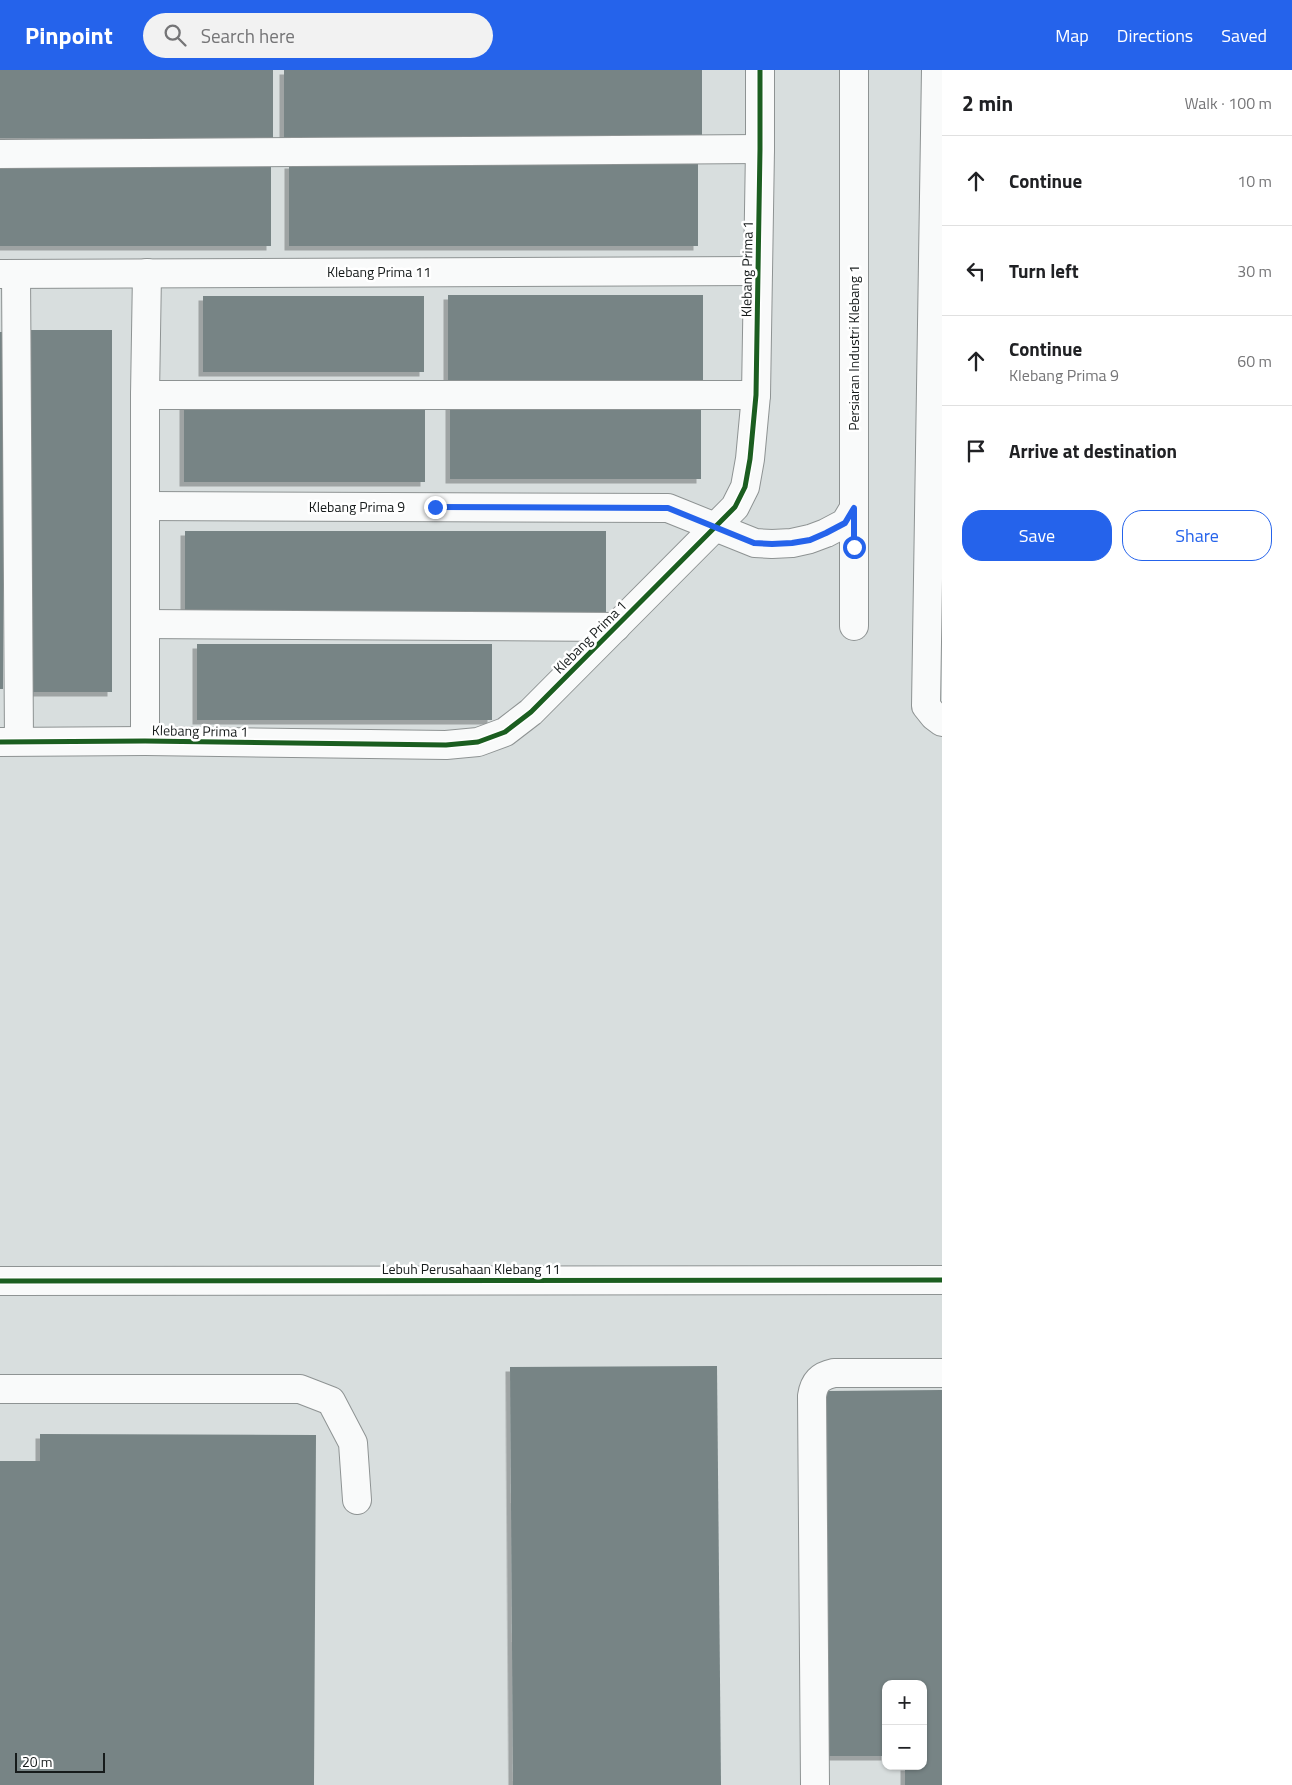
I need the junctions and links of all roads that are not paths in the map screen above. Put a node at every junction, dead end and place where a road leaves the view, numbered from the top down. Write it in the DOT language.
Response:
graph roads {
  1 [pos="760,70"];
  2 [pos="854,70"];
  3 [pos="936,70"];
  4 [pos="760,149"];
  5 [pos="0,154"];
  6 [pos="758,271"];
  7 [pos="147,273"];
  8 [pos="8,274"];
  9 [pos="145,395"];
  10 [pos="756,395"];
  11 [pos="145,506"];
  12 [pos="854,508"];
  13 [pos="715,528"];
  14 [pos="145,624"];
  15 [pos="854,626"];
  16 [pos="616,627"];
  17 [pos="942,722"];
  18 [pos="145,741"];
  19 [pos="10,742"];
  20 [pos="942,1280"];
  21 [pos="0,1281"];
  22 [pos="942,1373"];
  23 [pos="0,1389"];
  24 [pos="356,1500"];
  25 [pos="815,1785"];
  1 -- 4 [label="street, Klebang Prima 1"];
  2 -- 12 [label="street, Persiaran Industri Klebang 1"];
  3 -- 17 [label="street"];
  4 -- 5 [label="street"];
  4 -- 6 [label="street, Klebang Prima 1"];
  6 -- 7 [label="street, Klebang Prima 11"];
  6 -- 10 [label="street, Klebang Prima 1"];
  7 -- 8 [label="street, Klebang Prima 11"];
  7 -- 9 [label="street"];
  8 -- 19 [label="street"];
  9 -- 10 [label="street"];
  9 -- 11 [label="street"];
  10 -- 13 [label="street, Klebang Prima 1"];
  11 -- 13 [label="street, Klebang Prima 9"];
  11 -- 14 [label="street"];
  12 -- 13 [label="street, Klebang Prima 9"];
  12 -- 15 [label="street, Persiaran Industri Klebang 1"];
  13 -- 16 [label="street, Klebang Prima 1"];
  14 -- 16 [label="street"];
  14 -- 18 [label="street"];
  16 -- 18 [label="street, Klebang Prima 1"];
  18 -- 19 [label="street, Klebang Prima 1"];
  20 -- 21 [label="street, Lebuh Perusahaan Klebang 11"];
  22 -- 25 [label="street"];
  23 -- 24 [label="street"];
}
